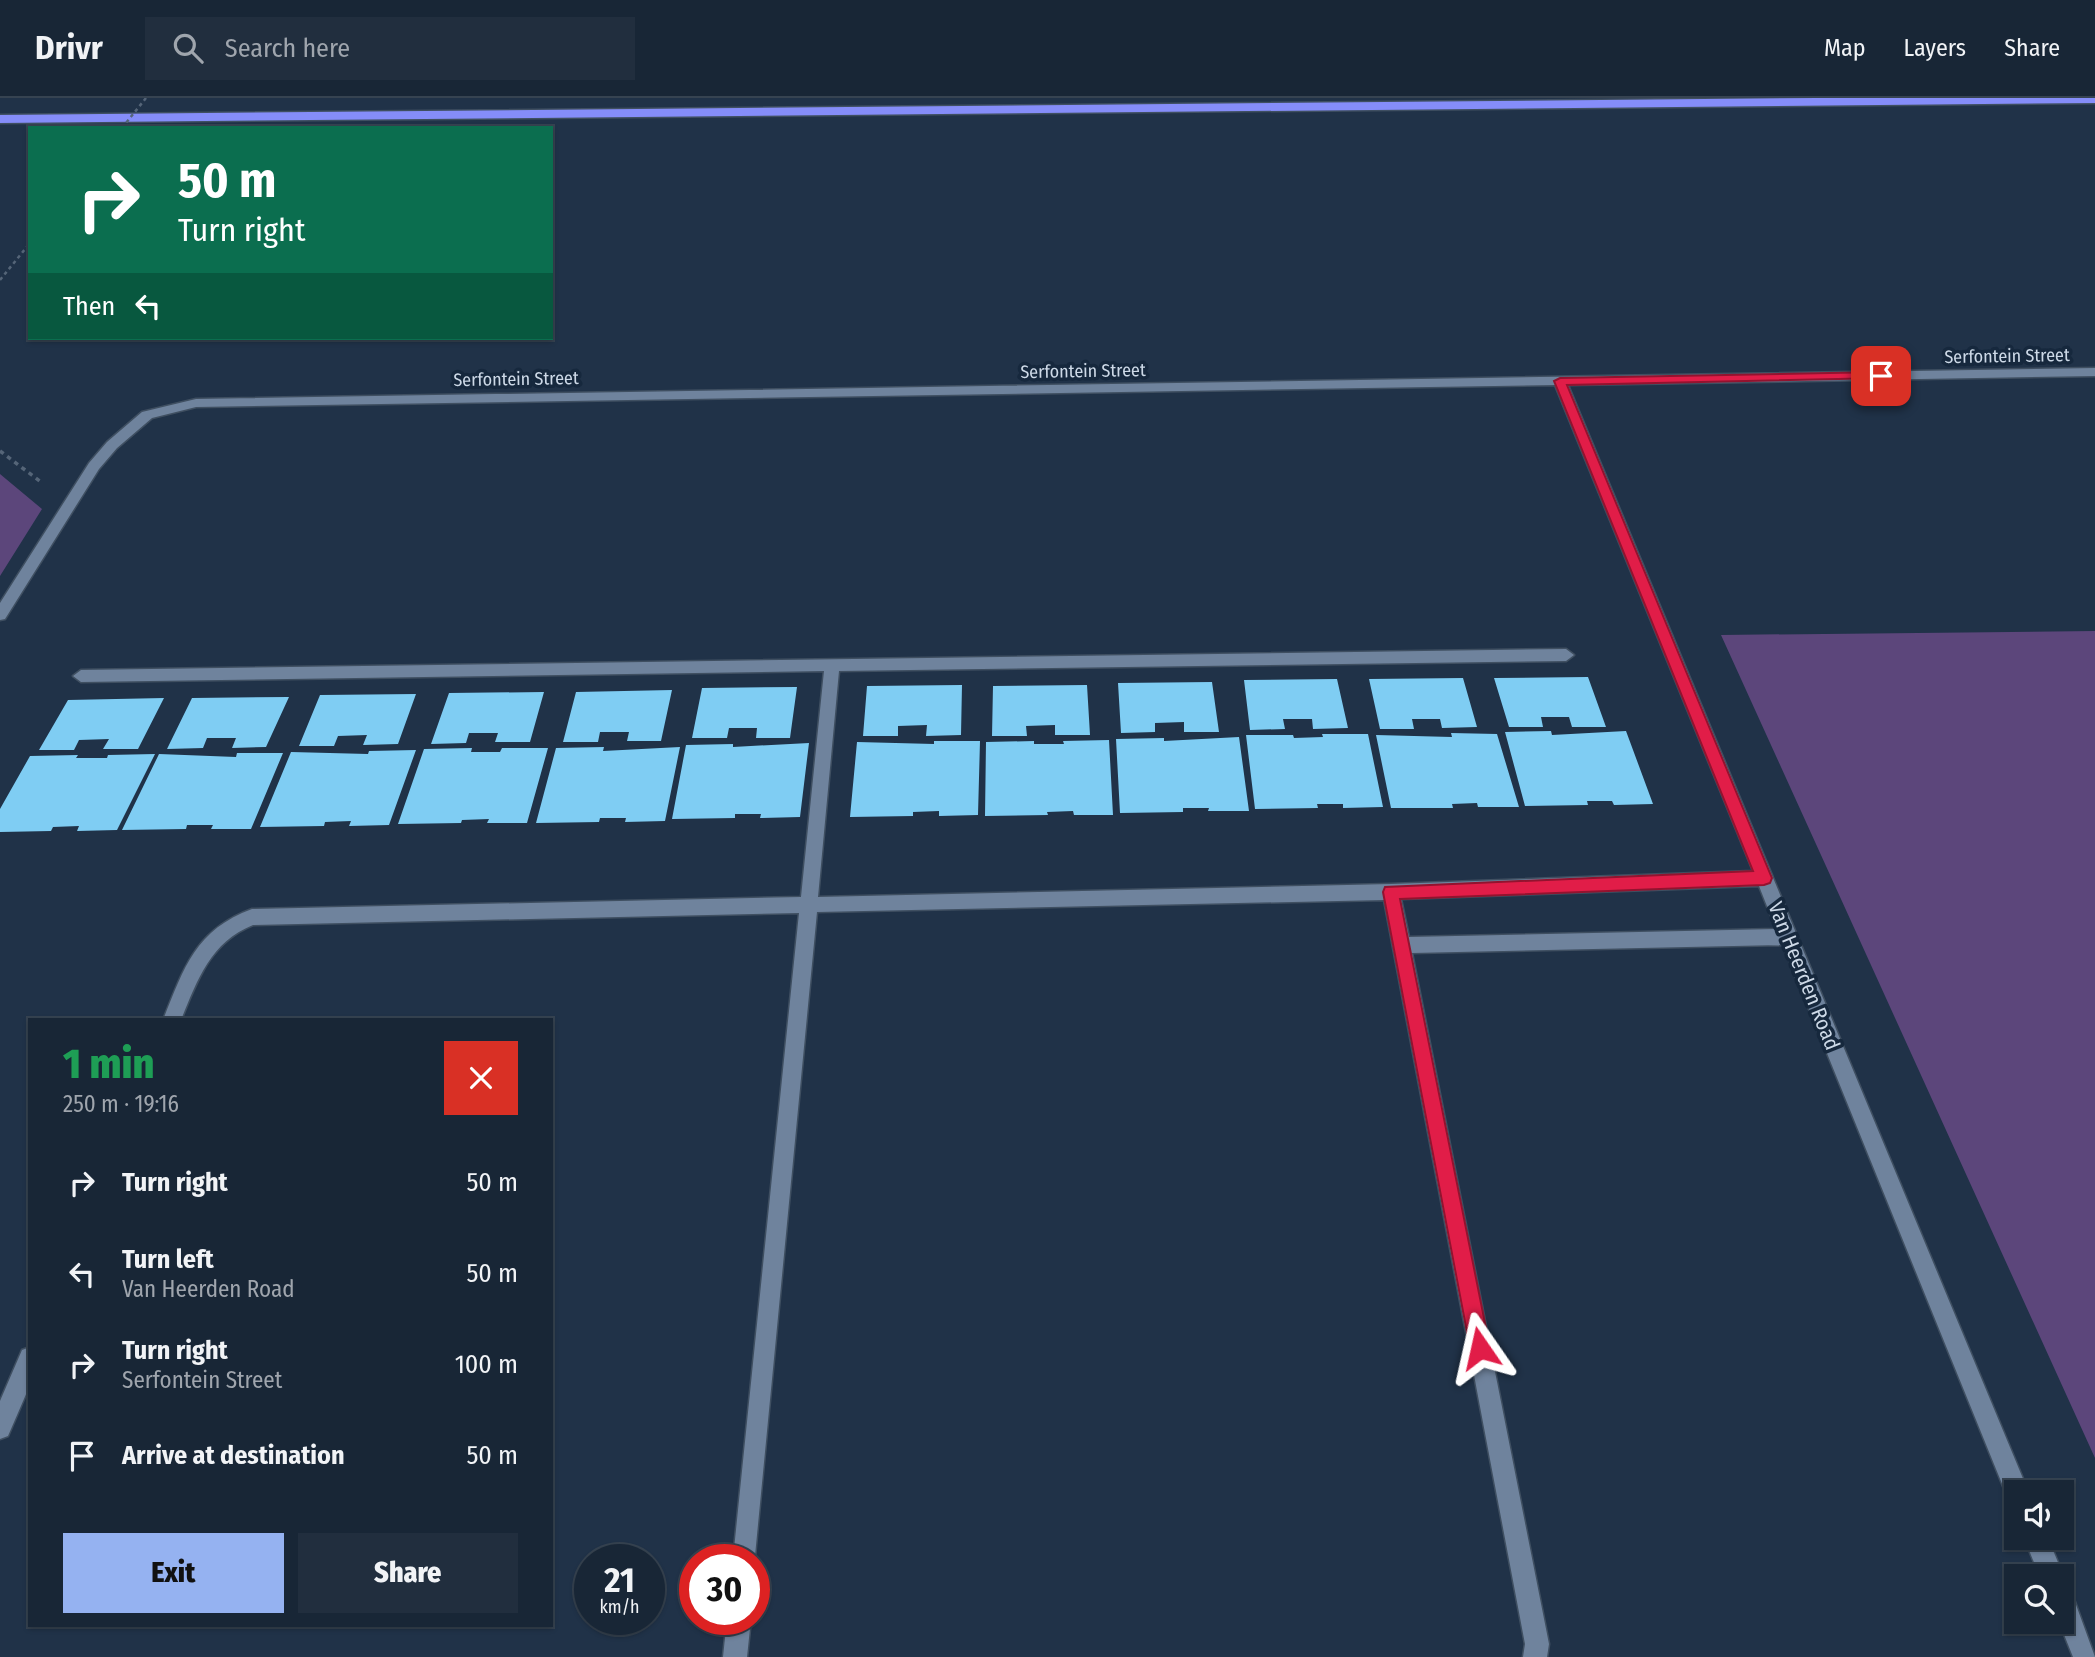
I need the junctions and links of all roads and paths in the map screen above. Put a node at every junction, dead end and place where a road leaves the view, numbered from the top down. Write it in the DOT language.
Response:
graph roads {
  1 [pos="146,98"];
  2 [pos="2095,99"];
  3 [pos="0,119"];
  4 [pos="124,126"];
  5 [pos="28,245"];
  6 [pos="0,280"];
  7 [pos="2095,372"];
  8 [pos="1560,381"];
  9 [pos="0,450"];
  10 [pos="70,503"];
  11 [pos="0,615"];
  12 [pos="1566,654"];
  13 [pos="832,665"];
  14 [pos="81,677"];
  15 [pos="1764,878"];
  16 [pos="1391,892"];
  17 [pos="808,905"];
  18 [pos="1788,937"];
  19 [pos="1402,945"];
  20 [pos="173,1018"];
  21 [pos="28,1363"];
  22 [pos="0,1428"];
  23 [pos="2012,1480"];
  24 [pos="746,1544"];
  25 [pos="2074,1630"];
  26 [pos="737,1635"];
  27 [pos="735,1657"];
  28 [pos="1535,1657"];
  29 [pos="2085,1657"];
  1 -- 4 [label="path, bridge"];
  2 -- 3 [label="highway"];
  5 -- 6 [label="path"];
  7 -- 8 [label="street, Serfontein Street"];
  8 -- 10 [label="street, Serfontein Street"];
  8 -- 15 [label="street, Van Heerden Road"];
  9 -- 10 [label="path"];
  10 -- 11 [label="street, Serfontein Street"];
  12 -- 13 [label="street"];
  13 -- 14 [label="street"];
  13 -- 17 [label="street"];
  15 -- 16 [label="street"];
  15 -- 18 [label="street, Van Heerden Road"];
  16 -- 17 [label="street"];
  16 -- 19 [label="street"];
  17 -- 20 [label="street"];
  17 -- 24 [label="street"];
  18 -- 19 [label="street"];
  18 -- 23 [label="street, Van Heerden Road"];
  19 -- 28 [label="street"];
  21 -- 22 [label="street"];
  25 -- 29 [label="street"];
  26 -- 27 [label="street"];
}
